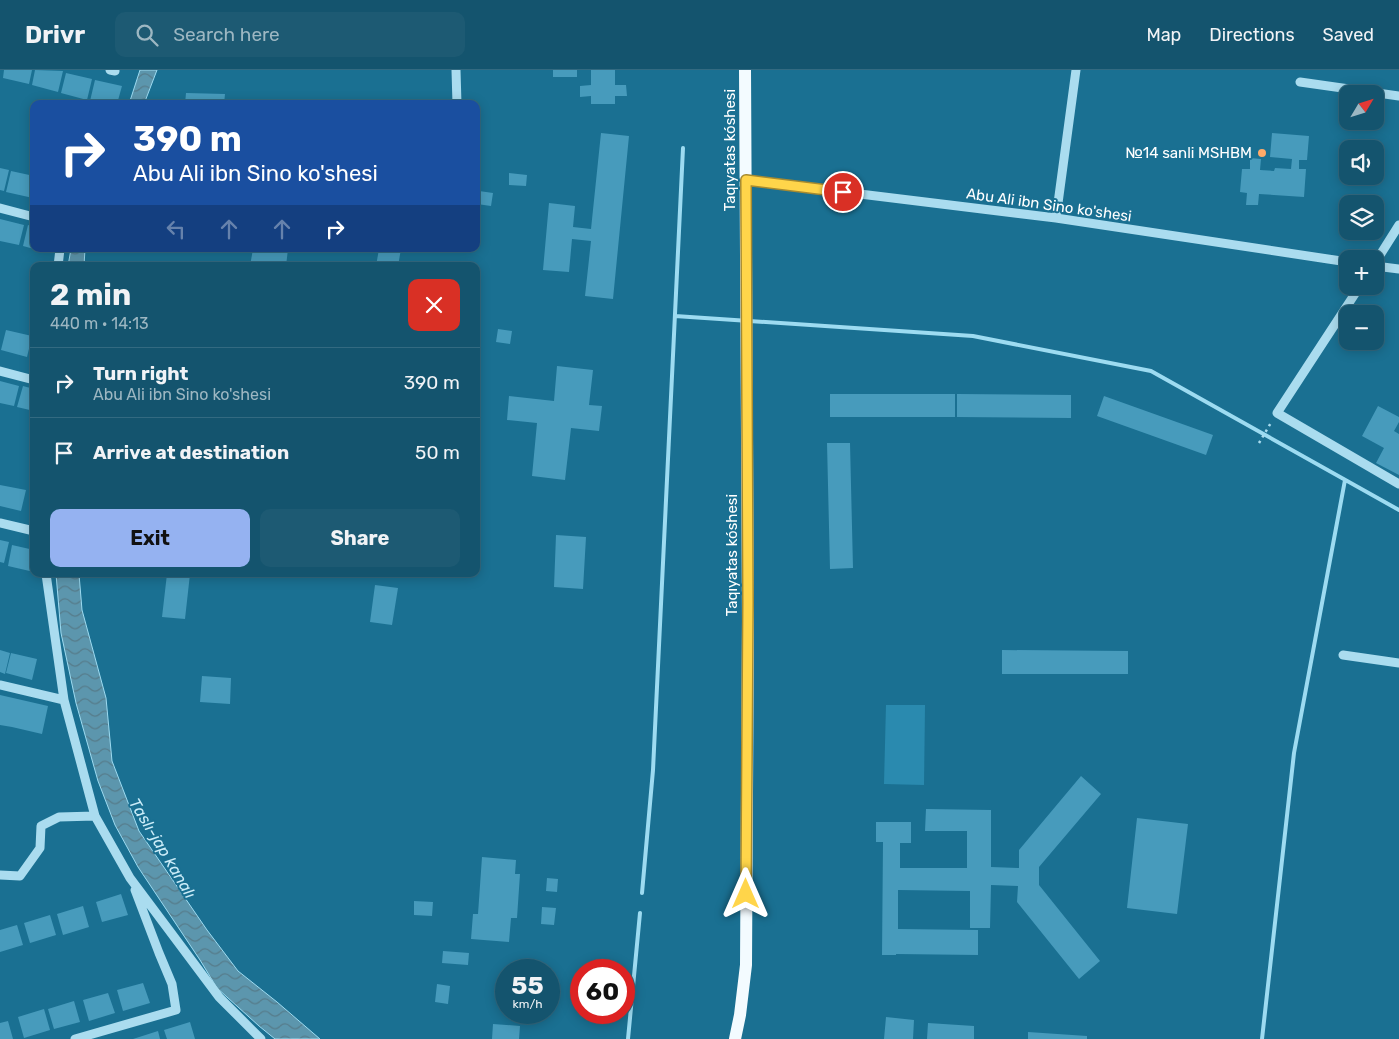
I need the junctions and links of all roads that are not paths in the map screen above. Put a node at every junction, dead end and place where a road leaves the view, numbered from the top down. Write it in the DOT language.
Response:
graph roads {
  1 [pos="456,70"];
  2 [pos="746,70"];
  3 [pos="1076,70"];
  4 [pos="1300,82"];
  5 [pos="1399,96"];
  6 [pos="457,100"];
  7 [pos="746,180"];
  8 [pos="0,208"];
  9 [pos="30,216"];
  10 [pos="1056,218"];
  11 [pos="1399,225"];
  12 [pos="1384,250"];
  13 [pos="1339,261"];
  14 [pos="1384,266"];
  15 [pos="1399,268"];
  16 [pos="1354,295"];
  17 [pos="0,371"];
  18 [pos="30,379"];
  19 [pos="1399,484"];
  20 [pos="0,523"];
  21 [pos="30,530"];
  22 [pos="46,577"];
  23 [pos="1343,655"];
  24 [pos="1399,664"];
  25 [pos="0,685"];
  26 [pos="64,700"];
  27 [pos="95,816"];
  28 [pos="0,875"];
  29 [pos="130,878"];
  30 [pos="75,1039"];
  31 [pos="261,1039"];
  32 [pos="735,1039"];
  1 -- 6 [label="street"];
  2 -- 7 [label="main road, Taqıyatas kóshesi"];
  3 -- 10 [label="street"];
  4 -- 5 [label="street"];
  7 -- 10 [label="street, Abu Ali ibn Sino ko'shesi"];
  7 -- 32 [label="main road, Taqıyatas kóshesi"];
  8 -- 9 [label="street"];
  10 -- 13 [label="street, Abu Ali ibn Sino ko'shesi"];
  11 -- 12 [label="street"];
  14 -- 15 [label="street"];
  16 -- 19 [label="street"];
  17 -- 18 [label="street"];
  20 -- 21 [label="street"];
  22 -- 26 [label="street"];
  23 -- 24 [label="street"];
  25 -- 26 [label="street"];
  26 -- 27 [label="street"];
  27 -- 28 [label="street"];
  27 -- 29 [label="street"];
  29 -- 30 [label="street"];
  29 -- 31 [label="street"];
}
